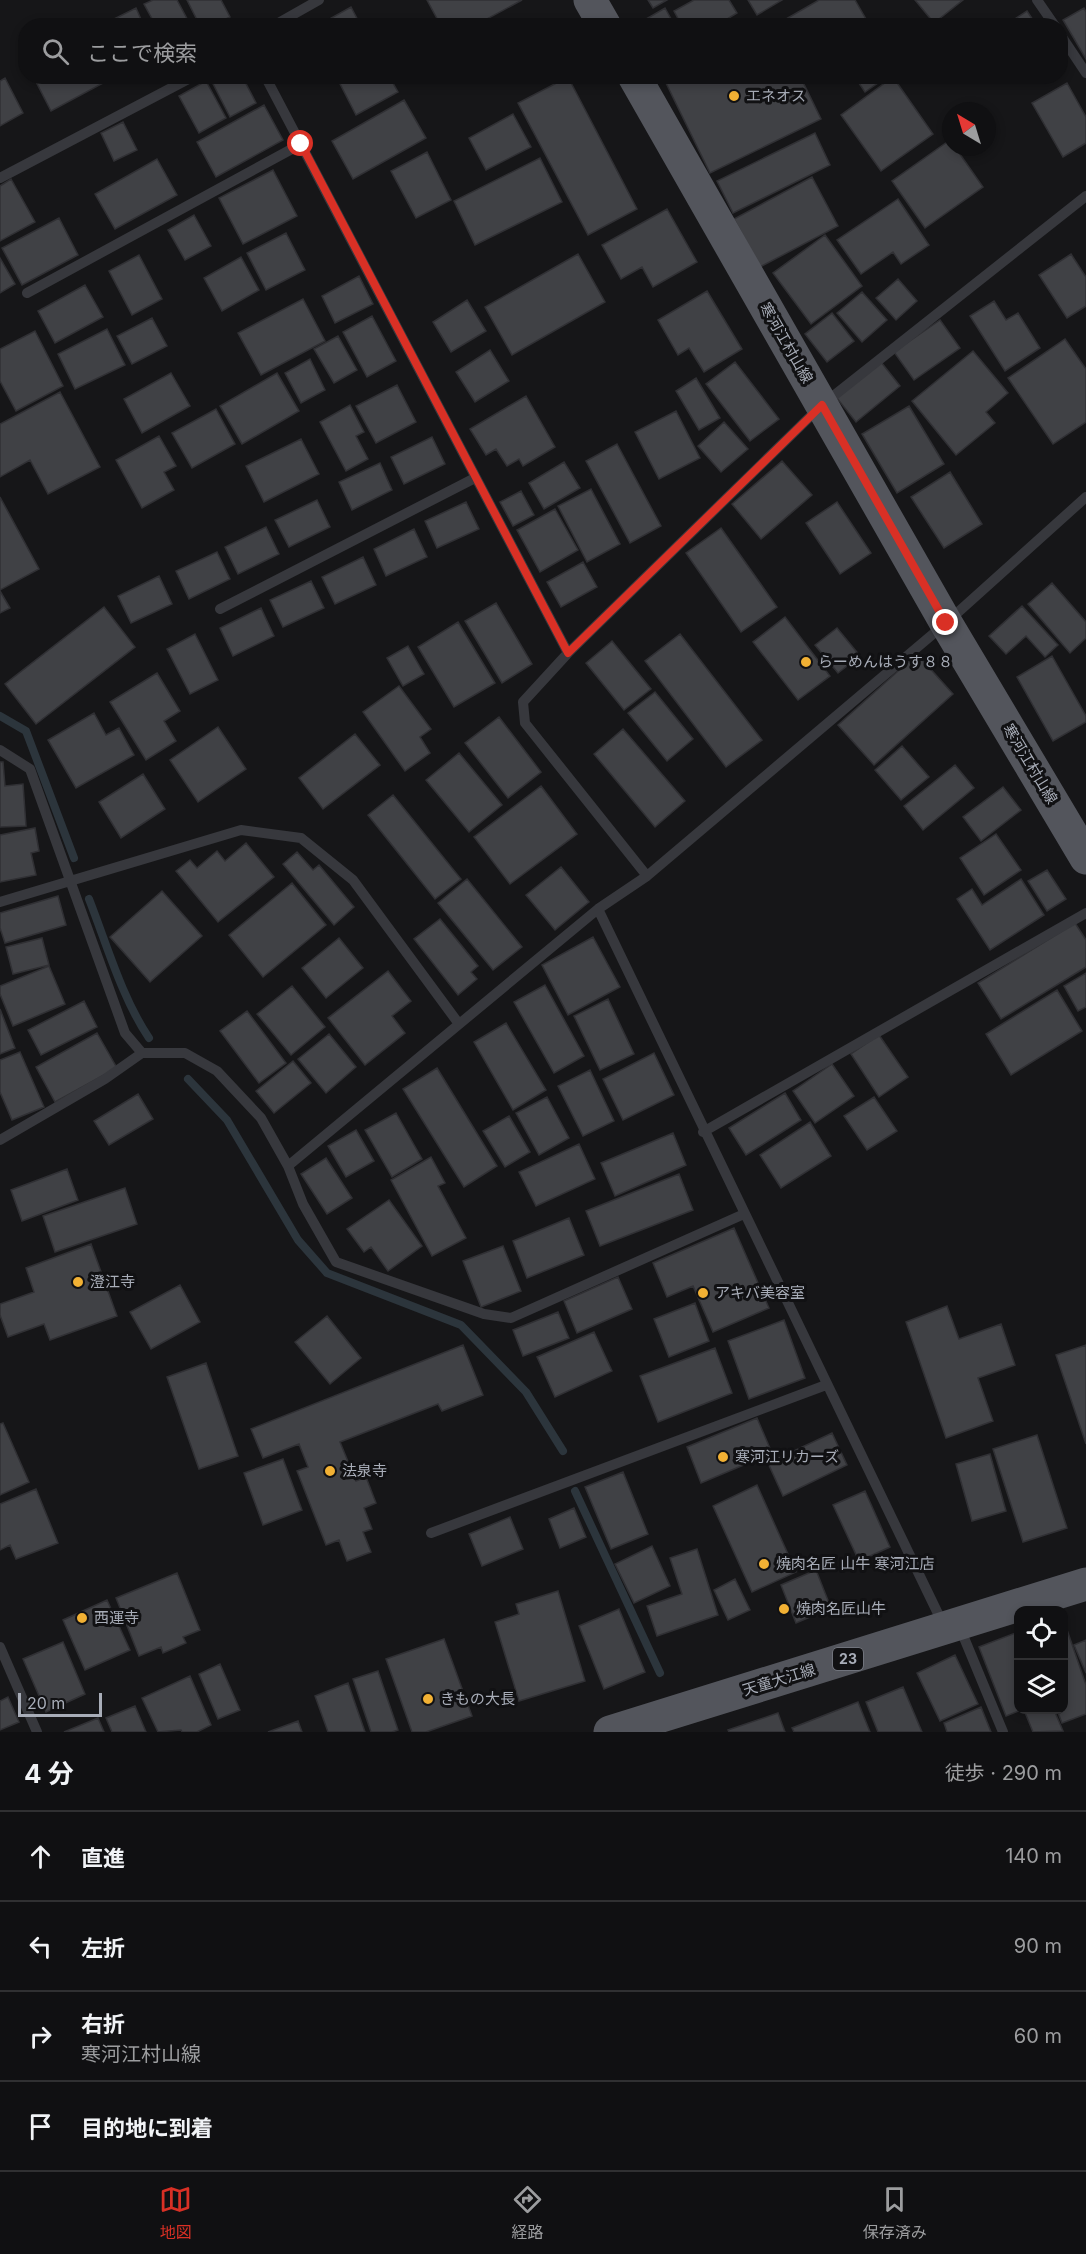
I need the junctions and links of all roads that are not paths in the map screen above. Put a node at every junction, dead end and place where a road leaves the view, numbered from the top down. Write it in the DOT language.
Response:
graph roads {
  1 [pos="319,0"];
  2 [pos="590,0"];
  3 [pos="1037,0"];
  4 [pos="287,18"];
  5 [pos="600,18"];
  6 [pos="1049,18"];
  7 [pos="1068,45"];
  8 [pos="1086,70"];
  9 [pos="179,84"];
  10 [pos="269,84"];
  11 [pos="639,84"];
  12 [pos="301,144"];
  13 [pos="0,178"];
  14 [pos="1086,196"];
  15 [pos="27,293"];
  16 [pos="822,405"];
  17 [pos="475,478"];
  18 [pos="1086,497"];
  19 [pos="220,609"];
  20 [pos="946,623"];
  21 [pos="568,653"];
  22 [pos="0,750"];
  23 [pos="1086,858"];
  24 [pos="647,876"];
  25 [pos="72,882"];
  26 [pos="0,902"];
  27 [pos="598,909"];
  28 [pos="1086,913"];
  29 [pos="459,1024"];
  30 [pos="142,1053"];
  31 [pos="704,1132"];
  32 [pos="0,1140"];
  33 [pos="288,1166"];
  34 [pos="744,1214"];
  35 [pos="826,1385"];
  36 [pos="431,1533"];
  37 [pos="1086,1584"];
  38 [pos="952,1627"];
  39 [pos="0,1647"];
  40 [pos="37,1732"];
  41 [pos="610,1732"];
  42 [pos="1003,1732"];
  1 -- 4 [label="lane"];
  2 -- 5 [label="main road"];
  3 -- 6 [label="lane"];
  7 -- 8 [label="lane"];
  9 -- 13 [label="lane"];
  10 -- 12 [label="lane"];
  11 -- 16 [label="main road, 寒河江村山線"];
  12 -- 15 [label="lane"];
  12 -- 17 [label="lane"];
  14 -- 16 [label="lane"];
  16 -- 20 [label="main road, 寒河江村山線"];
  16 -- 21 [label="lane"];
  17 -- 19 [label="lane"];
  17 -- 21 [label="lane"];
  18 -- 20 [label="lane"];
  20 -- 23 [label="main road, 寒河江村山線"];
  20 -- 24 [label="lane"];
  21 -- 24 [label="lane"];
  22 -- 25 [label="lane"];
  24 -- 27 [label="lane"];
  25 -- 26 [label="lane"];
  25 -- 29 [label="lane"];
  25 -- 30 [label="lane"];
  27 -- 29 [label="lane"];
  27 -- 31 [label="lane"];
  28 -- 31 [label="lane"];
  29 -- 33 [label="lane"];
  30 -- 32 [label="lane"];
  30 -- 33 [label="lane"];
  31 -- 34 [label="lane"];
  33 -- 34 [label="lane"];
  34 -- 35 [label="lane"];
  35 -- 36 [label="lane"];
  35 -- 38 [label="lane"];
  37 -- 38 [label="main road, 天童大江線 / 23"];
  38 -- 41 [label="main road, 天童大江線 / 23"];
  38 -- 42 [label="lane"];
  39 -- 40 [label="lane"];
}
